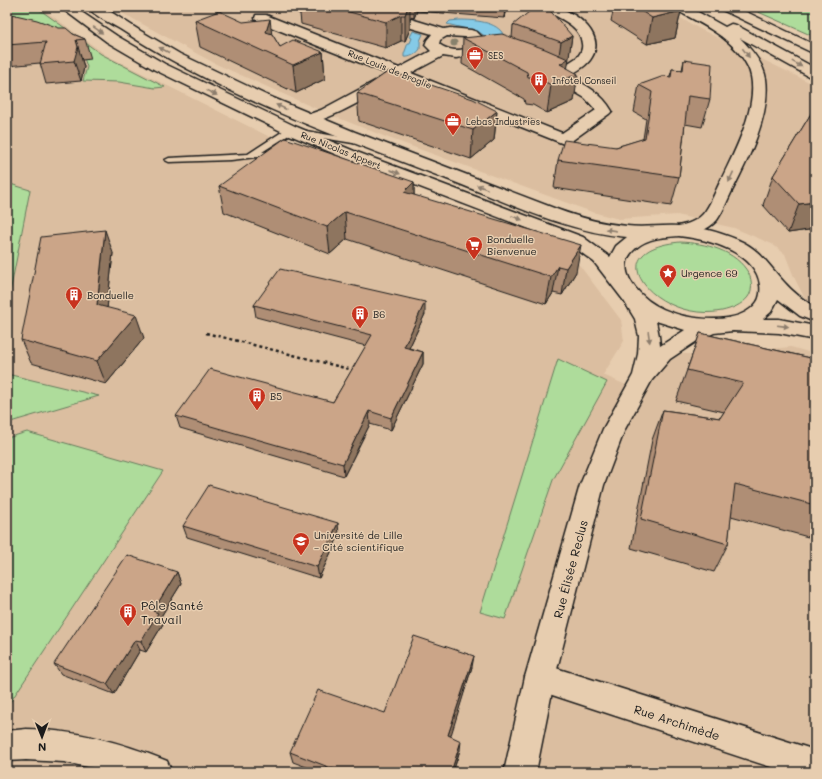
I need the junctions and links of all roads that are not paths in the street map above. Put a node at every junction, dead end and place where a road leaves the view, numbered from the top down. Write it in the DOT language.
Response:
graph roads {
  1 [pos="66,7"];
  2 [pos="94,7"];
  3 [pos="371,7"];
  4 [pos="546,7"];
  5 [pos="680,7"];
  6 [pos="688,7"];
  7 [pos="726,7"];
  8 [pos="261,18"];
  9 [pos="443,34"];
  10 [pos="815,50"];
  11 [pos="441,51"];
  12 [pos="544,70"];
  13 [pos="400,73"];
  14 [pos="815,74"];
  15 [pos="558,76"];
  16 [pos="309,120"];
  17 [pos="290,130"];
  18 [pos="369,143"];
  19 [pos="282,152"];
  20 [pos="249,156"];
  21 [pos="169,160"];
  22 [pos="672,231"];
  23 [pos="765,272"];
  24 [pos="623,285"];
  25 [pos="815,315"];
  26 [pos="721,325"];
  27 [pos="815,333"];
  28 [pos="644,375"];
  29 [pos="540,677"];
  30 [pos="7,746"];
  31 [pos="815,766"];
  32 [pos="156,772"];
  33 [pos="520,772"];
  1 -- 17 [label="main road, Rue Nicolas Appert, one-way"];
  16 -- 2 [label="main road, Rue Nicolas Appert, one-way"];
  3 -- 9 [label="main road"];
  4 -- 15 [label="main road"];
  5 -- 22 [label="main road, one-way"];
  6 -- 14 [label="main road, one-way"];
  7 -- 10 [label="main road"];
  8 -- 13 [label="main road, Rue Louis de Broglie"];
  9 -- 11 [label="main road"];
  9 -- 11 [label="main road"];
  11 -- 13 [label="main road"];
  12 -- 15 [label="main road"];
  13 -- 15 [label="main road, Rue Louis de Broglie"];
  13 -- 16 [label="main road"];
  16 -- 18 [label="main road, Rue Nicolas Appert"];
  17 -- 18 [label="lane"];
  17 -- 20 [label="lane"];
  17 -- 24 [label="main road, Rue Nicolas Appert, one-way"];
  22 -- 18 [label="main road, Rue Nicolas Appert, one-way"];
  19 -- 20 [label="lane"];
  20 -- 21 [label="lane"];
  22 -- 23 [label="main road"];
  22 -- 24 [label="main road"];
  23 -- 25 [label="main road"];
  23 -- 26 [label="main road"];
  24 -- 26 [label="main road"];
  24 -- 28 [label="main road, Rue Élisée Reclus, one-way"];
  26 -- 27 [label="main road, one-way"];
  26 -- 28 [label="main road, Rue Élisée Reclus"];
  28 -- 29 [label="main road, Rue Élisée Reclus"];
  29 -- 31 [label="main road, Rue Archimède"];
  29 -- 33 [label="main road, Rue Élisée Reclus"];
  30 -- 32 [label="main road"];
}
